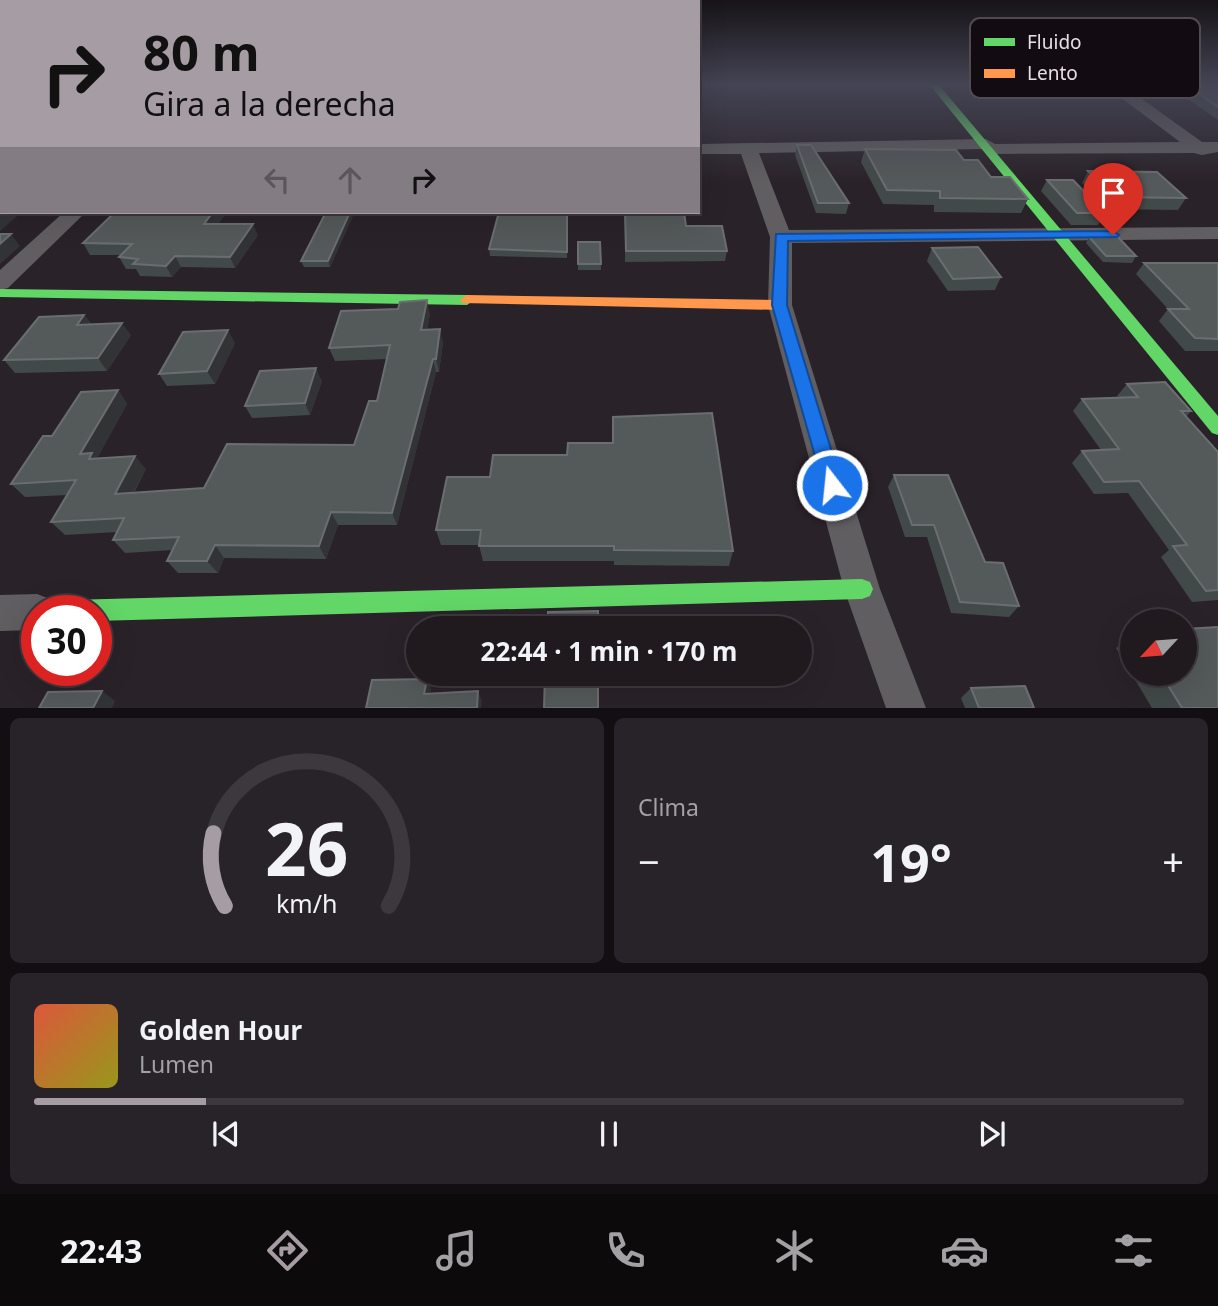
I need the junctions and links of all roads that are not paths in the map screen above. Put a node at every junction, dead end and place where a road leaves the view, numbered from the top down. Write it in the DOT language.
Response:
graph roads {
  1 [pos="962,117"];
  2 [pos="1157,117"];
  3 [pos="988,146"];
  4 [pos="1198,147"];
  5 [pos="1218,147"];
  6 [pos="748,148"];
  7 [pos="700,149"];
  8 [pos="1218,162"];
  9 [pos="74,214"];
  10 [pos="1218,233"];
  11 [pos="1060,235"];
  12 [pos="781,237"];
  13 [pos="0,283"];
  14 [pos="0,292"];
  15 [pos="780,305"];
  16 [pos="1218,428"];
  17 [pos="862,589"];
  18 [pos="112,610"];
  19 [pos="21,612"];
  20 [pos="0,613"];
  21 [pos="906,708"];
  1 -- 3 [label="street"];
  2 -- 4 [label="street"];
  3 -- 4 [label="street"];
  3 -- 6 [label="street"];
  3 -- 11 [label="street"];
  4 -- 5 [label="street"];
  4 -- 8 [label="street"];
  6 -- 7 [label="street"];
  6 -- 12 [label="street"];
  9 -- 13 [label="street"];
  10 -- 11 [label="street"];
  11 -- 12 [label="street"];
  11 -- 16 [label="street"];
  12 -- 15 [label="street"];
  14 -- 15 [label="street"];
  15 -- 17 [label="street"];
  17 -- 18 [label="street"];
  17 -- 21 [label="street"];
  19 -- 20 [label="street"];
}
